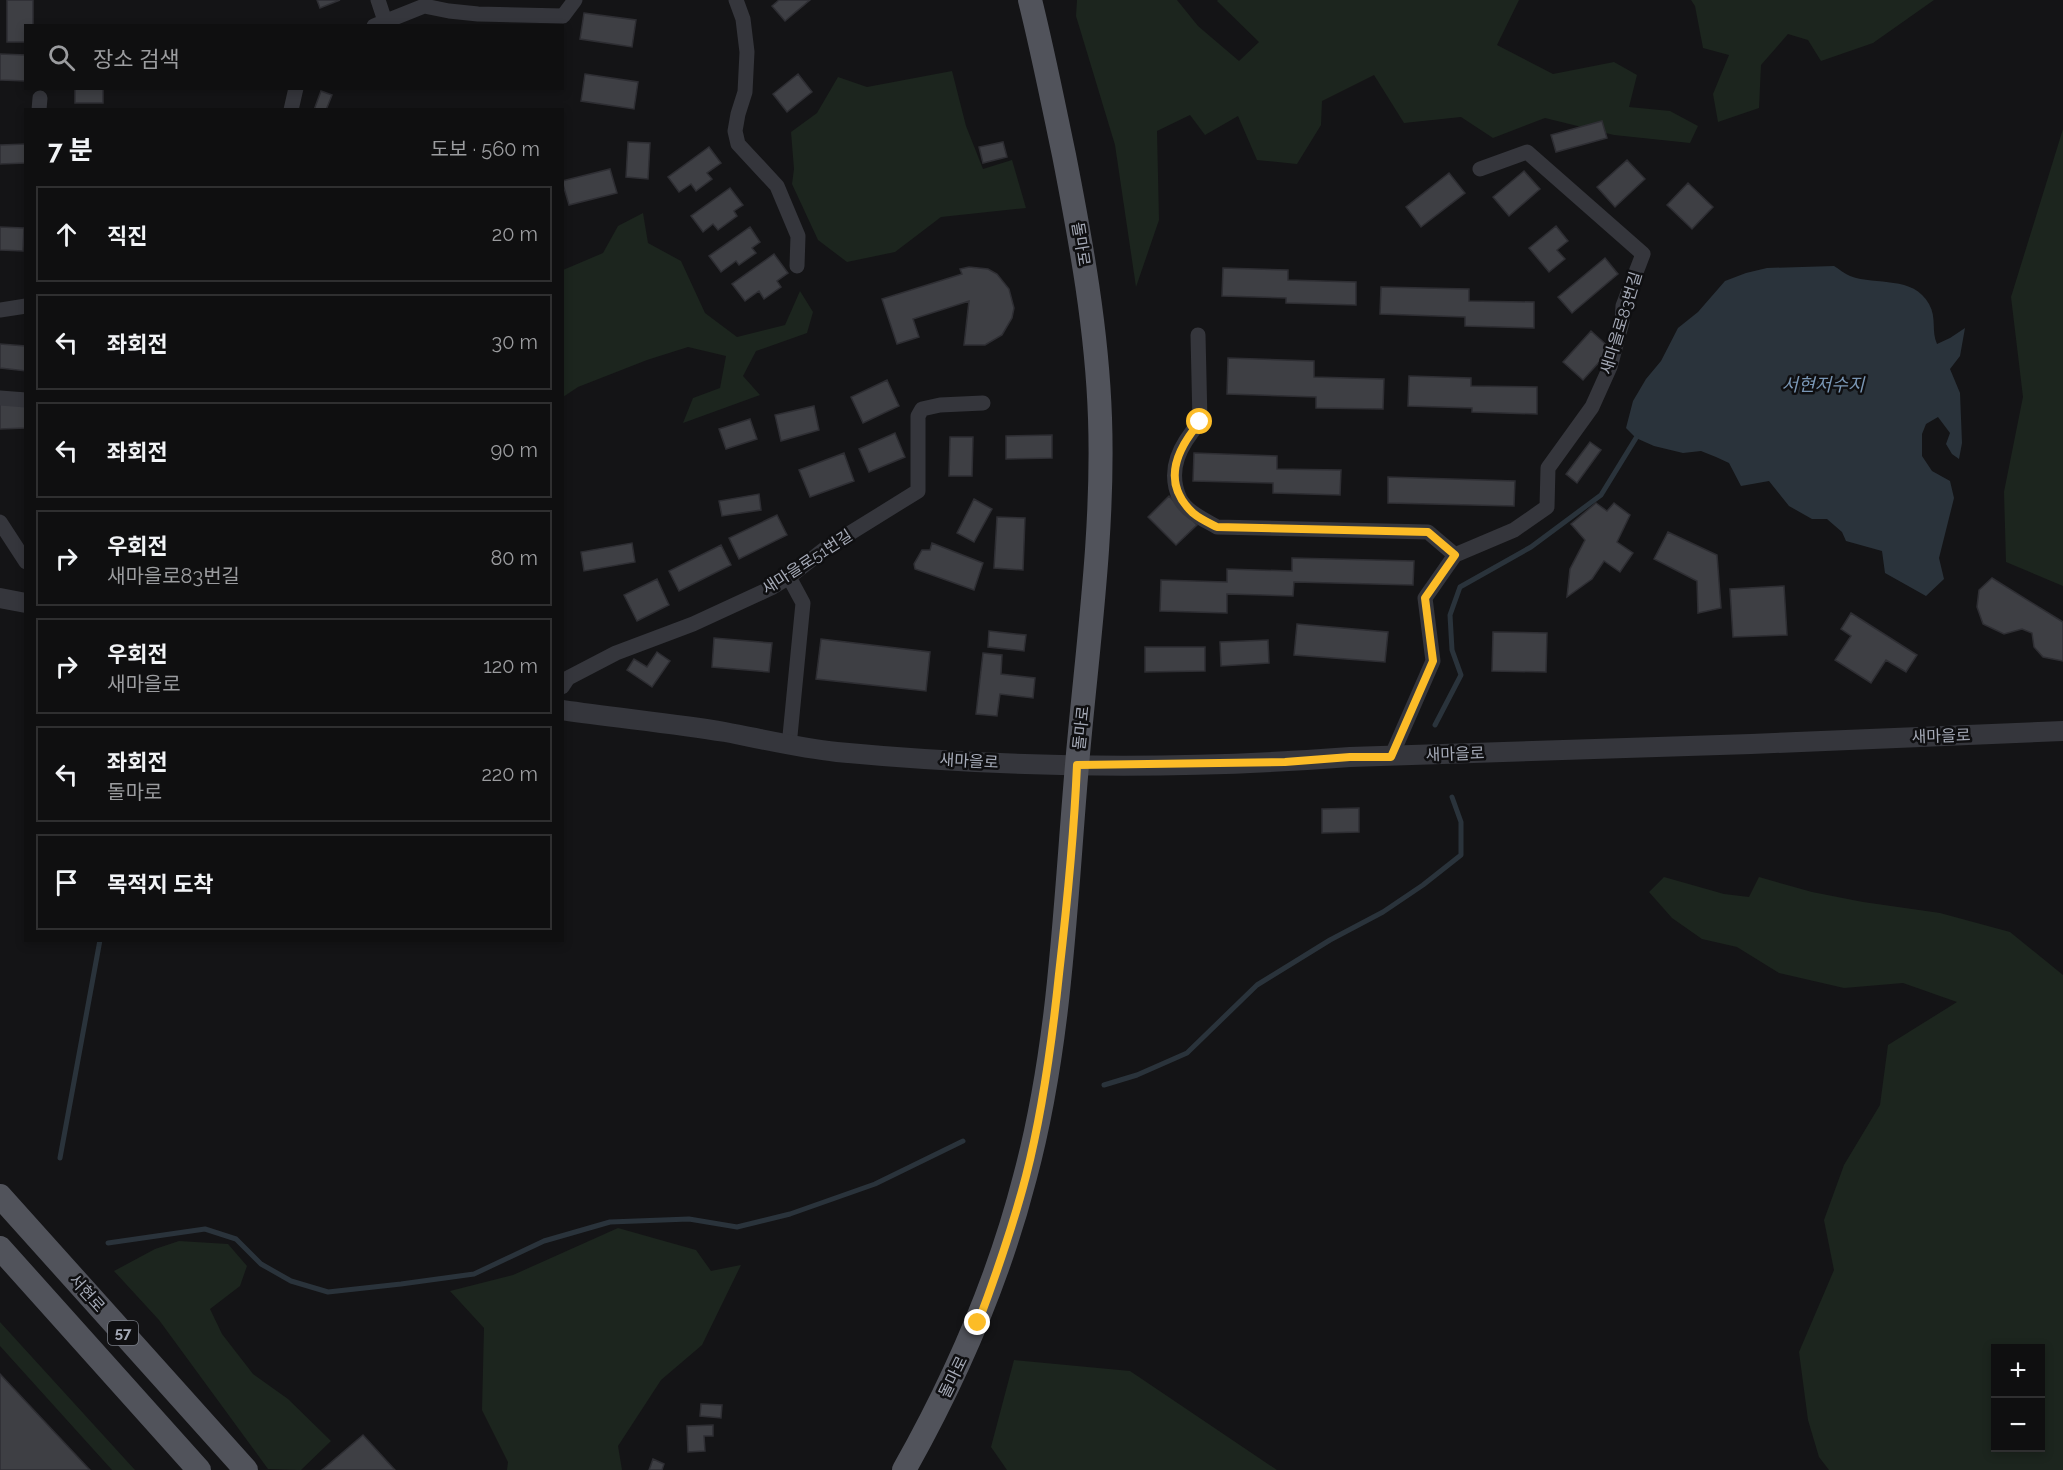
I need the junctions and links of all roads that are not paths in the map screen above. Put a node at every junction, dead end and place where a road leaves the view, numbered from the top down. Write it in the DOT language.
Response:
graph roads {
  1 [pos="378,0"];
  2 [pos="575,0"];
  3 [pos="736,0"];
  4 [pos="1030,0"];
  5 [pos="380,23"];
  6 [pos="296,90"];
  7 [pos="291,108"];
  8 [pos="1480,169"];
  9 [pos="797,266"];
  10 [pos="24,306"];
  11 [pos="0,310"];
  12 [pos="1198,335"];
  13 [pos="0,398"];
  14 [pos="24,400"];
  15 [pos="983,403"];
  16 [pos="0,522"];
  17 [pos="1455,555"];
  18 [pos="24,559"];
  19 [pos="789,577"];
  20 [pos="0,598"];
  21 [pos="24,603"];
  22 [pos="564,684"];
  23 [pos="564,710"];
  24 [pos="2063,731"];
  25 [pos="789,746"];
  26 [pos="1391,757"];
  27 [pos="1077,765"];
  28 [pos="0,1196"];
  29 [pos="0,1248"];
  30 [pos="199,1470"];
  31 [pos="246,1470"];
  32 [pos="904,1470"];
  1 -- 5 [label="street"];
  2 -- 5 [label="street"];
  3 -- 9 [label="street"];
  4 -- 27 [label="main road, 돌마로"];
  6 -- 7 [label="street"];
  8 -- 17 [label="street, 새마을로83번길"];
  10 -- 11 [label="street"];
  12 -- 17 [label="street"];
  13 -- 14 [label="street"];
  15 -- 19 [label="street, 새마을로51번길"];
  16 -- 18 [label="street"];
  17 -- 26 [label="street"];
  19 -- 22 [label="street, 새마을로51번길"];
  19 -- 25 [label="street"];
  20 -- 21 [label="street"];
  23 -- 25 [label="street, 새마을로"];
  24 -- 26 [label="street, 새마을로"];
  25 -- 27 [label="street, 새마을로"];
  26 -- 27 [label="street, 새마을로"];
  27 -- 32 [label="main road, 돌마로"];
  28 -- 31 [label="main road, 서현로 / 57"];
  29 -- 30 [label="main road, 57"];
}
